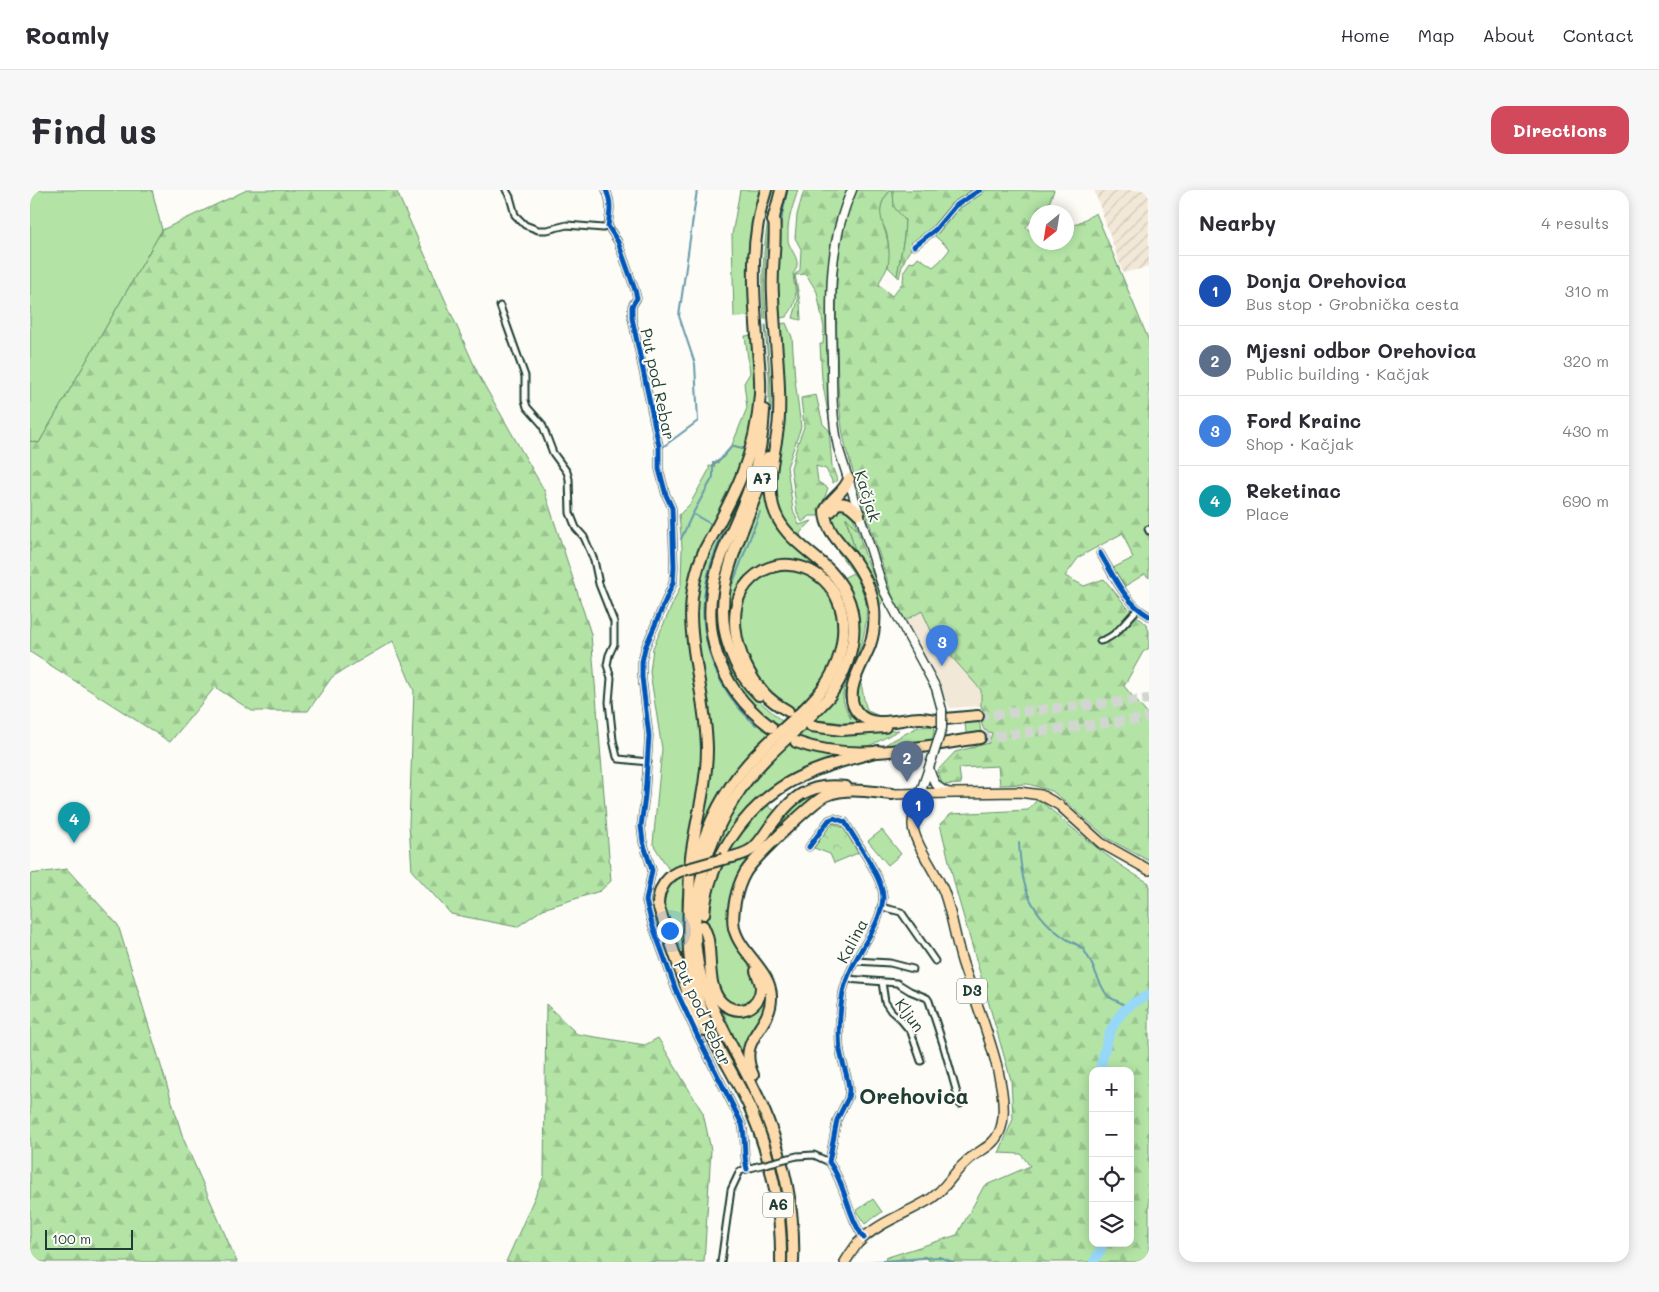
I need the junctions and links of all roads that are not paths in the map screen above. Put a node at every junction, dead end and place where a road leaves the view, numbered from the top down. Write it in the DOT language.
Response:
graph roads {
  1 [pos="506,190"];
  2 [pos="606,190"];
  3 [pos="766,190"];
  4 [pos="771,190"];
  5 [pos="781,190"];
  6 [pos="852,190"];
  7 [pos="980,190"];
  8 [pos="774,216"];
  9 [pos="608,226"];
  10 [pos="914,246"];
  11 [pos="500,306"];
  12 [pos="849,480"];
  13 [pos="859,514"];
  14 [pos="827,522"];
  15 [pos="1100,553"];
  16 [pos="1138,609"];
  17 [pos="1149,616"];
  18 [pos="1100,641"];
  19 [pos="978,716"];
  20 [pos="935,720"];
  21 [pos="814,724"];
  22 [pos="771,727"];
  23 [pos="980,738"];
  24 [pos="796,742"];
  25 [pos="878,751"];
  26 [pos="648,762"];
  27 [pos="929,768"];
  28 [pos="866,792"];
  29 [pos="952,793"];
  30 [pos="892,794"];
  31 [pos="920,794"];
  32 [pos="809,847"];
  33 [pos="1149,870"];
  34 [pos="689,899"];
  35 [pos="881,907"];
  36 [pos="703,926"];
  37 [pos="752,958"];
  38 [pos="856,961"];
  39 [pos="935,961"];
  40 [pos="913,969"];
  41 [pos="847,978"];
  42 [pos="882,982"];
  43 [pos="713,1006"];
  44 [pos="713,1038"];
  45 [pos="921,1062"];
  46 [pos="760,1100"];
  47 [pos="960,1104"];
  48 [pos="828,1162"];
  49 [pos="747,1169"];
  50 [pos="864,1238"];
  51 [pos="721,1262"];
  52 [pos="781,1262"];
  53 [pos="793,1262"];
  54 [pos="845,1262"];
  1 -- 9 [label="street"];
  2 -- 9 [label="street"];
  3 -- 34 [label="highway"];
  4 -- 22 [label="highway, A7"];
  5 -- 8 [label="highway, A7"];
  6 -- 12 [label="main road, Kačjak"];
  7 -- 10 [label="street"];
  8 -- 34 [label="highway, A7"];
  8 -- 43 [label="highway"];
  9 -- 26 [label="street, Put pod Rebar"];
  11 -- 26 [label="street"];
  12 -- 13 [label="main road, Kačjak"];
  12 -- 14 [label="highway"];
  13 -- 14 [label="highway"];
  13 -- 27 [label="main road, Kačjak, bridge"];
  14 -- 20 [label="highway"];
  15 -- 16 [label="street"];
  16 -- 17 [label="street"];
  16 -- 18 [label="street"];
  19 -- 20 [label="highway"];
  20 -- 21 [label="highway"];
  23 -- 25 [label="highway"];
  24 -- 25 [label="highway"];
  25 -- 36 [label="highway"];
  26 -- 49 [label="street, Put pod Rebar"];
  27 -- 29 [label="main road"];
  27 -- 31 [label="main road, Kačjak"];
  28 -- 30 [label="highway"];
  28 -- 37 [label="highway"];
  28 -- 44 [label="highway, bridge"];
  29 -- 31 [label="main road"];
  29 -- 33 [label="main road"];
  30 -- 31 [label="main road"];
  31 -- 50 [label="main road, D3"];
  32 -- 35 [label="street, Kalina"];
  34 -- 44 [label="highway, A6"];
  35 -- 38 [label="street, Kalina"];
  35 -- 39 [label="street"];
  36 -- 37 [label="highway"];
  36 -- 43 [label="highway"];
  37 -- 46 [label="highway"];
  38 -- 40 [label="street"];
  38 -- 41 [label="street, Kalina"];
  41 -- 42 [label="street"];
  41 -- 48 [label="street, Kalina"];
  42 -- 45 [label="street, Kljun"];
  42 -- 47 [label="street"];
  43 -- 46 [label="highway, A6"];
  44 -- 52 [label="highway, A6"];
  46 -- 53 [label="highway, A6"];
  48 -- 49 [label="street, bridge"];
  48 -- 50 [label="street"];
  49 -- 51 [label="street"];
  50 -- 54 [label="main road, D3"];
}
